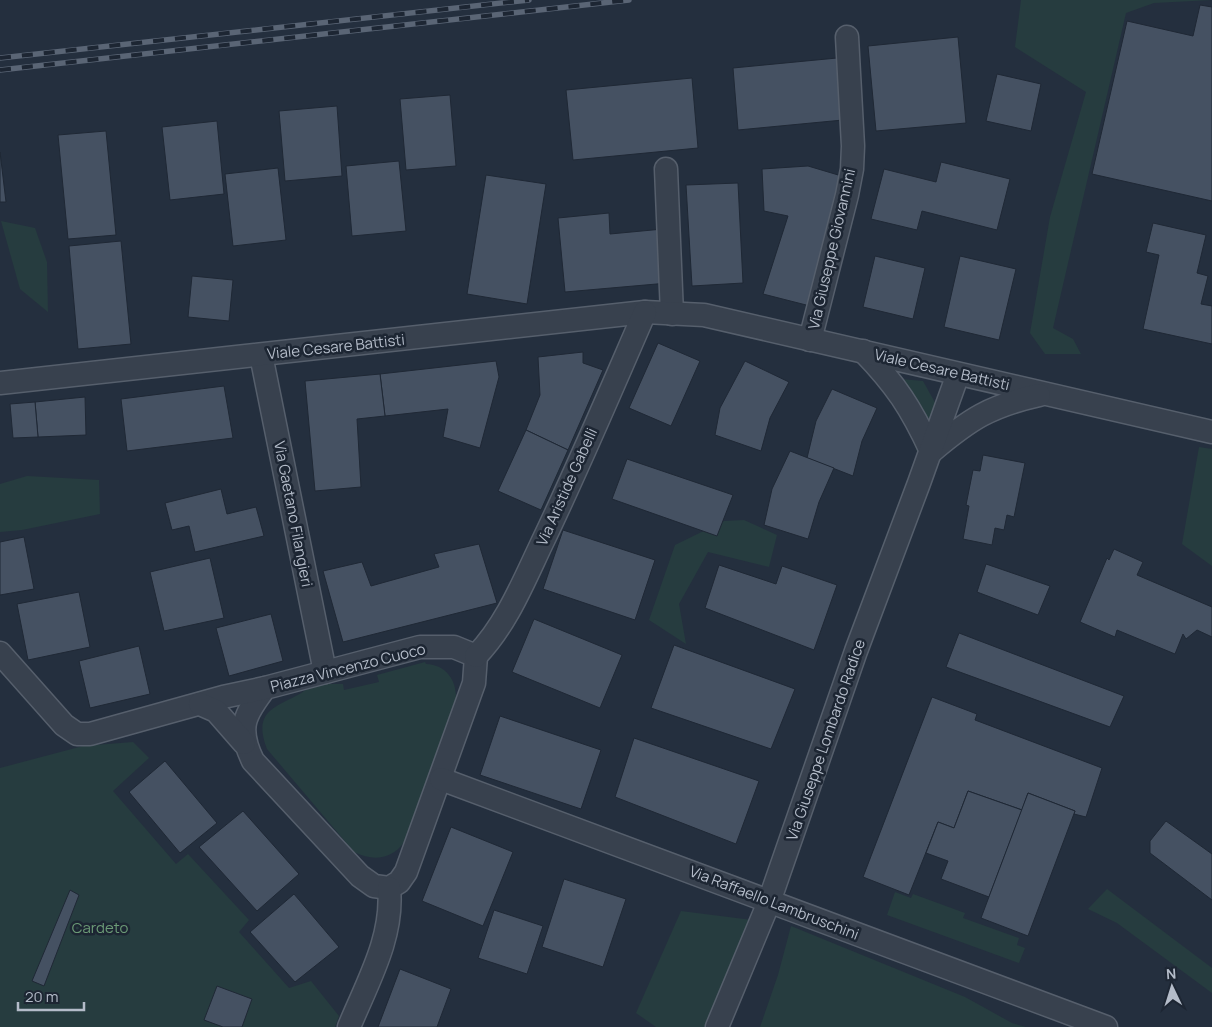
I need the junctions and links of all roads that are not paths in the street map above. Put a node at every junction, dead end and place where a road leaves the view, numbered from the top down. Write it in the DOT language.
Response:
graph roads {
  1 [pos="847,37"];
  2 [pos="666,169"];
  3 [pos="645,312"];
  4 [pos="672,314"];
  5 [pos="810,340"];
  6 [pos="863,352"];
  7 [pos="261,355"];
  8 [pos="958,374"];
  9 [pos="0,383"];
  10 [pos="1046,394"];
  11 [pos="1212,432"];
  12 [pos="931,451"];
  13 [pos="0,653"];
  14 [pos="476,656"];
  15 [pos="325,672"];
  16 [pos="265,688"];
  17 [pos="200,704"];
  18 [pos="244,743"];
  19 [pos="441,779"];
  20 [pos="389,888"];
  21 [pos="769,902"];
  22 [pos="349,1027"];
  23 [pos="718,1027"];
  24 [pos="1106,1027"];
  1 -- 5 [label="street, Via Giuseppe Giovannini"];
  2 -- 4 [label="street"];
  3 -- 4 [label="street, Viale Cesare Battisti"];
  3 -- 7 [label="street, Viale Cesare Battisti"];
  3 -- 14 [label="street, Via Aristide Gabelli"];
  4 -- 5 [label="street, Viale Cesare Battisti"];
  5 -- 6 [label="street, Viale Cesare Battisti"];
  6 -- 8 [label="street, Viale Cesare Battisti"];
  6 -- 12 [label="street"];
  7 -- 9 [label="street, Viale Cesare Battisti"];
  7 -- 15 [label="street, Via Gaetano Filangieri"];
  8 -- 10 [label="street, Viale Cesare Battisti"];
  8 -- 12 [label="street, Via Giuseppe Lombardo Radice"];
  10 -- 11 [label="street, Viale Cesare Battisti"];
  10 -- 12 [label="street, Via Giuseppe Lombardo Radice"];
  12 -- 21 [label="street, Via Giuseppe Lombardo Radice"];
  13 -- 17 [label="street"];
  14 -- 15 [label="street, Piazza Vincenzo Cuoco"];
  14 -- 19 [label="street"];
  15 -- 16 [label="street, Piazza Vincenzo Cuoco"];
  16 -- 17 [label="street"];
  16 -- 18 [label="street, Piazza Vincenzo Cuoco"];
  17 -- 18 [label="street"];
  18 -- 20 [label="street"];
  19 -- 20 [label="street"];
  19 -- 21 [label="street, Via Raffaello Lambruschini"];
  20 -- 22 [label="street"];
  21 -- 23 [label="street, Via Giuseppe Lombardo Radice"];
  21 -- 24 [label="street, Via Raffaello Lambruschini"];
}
